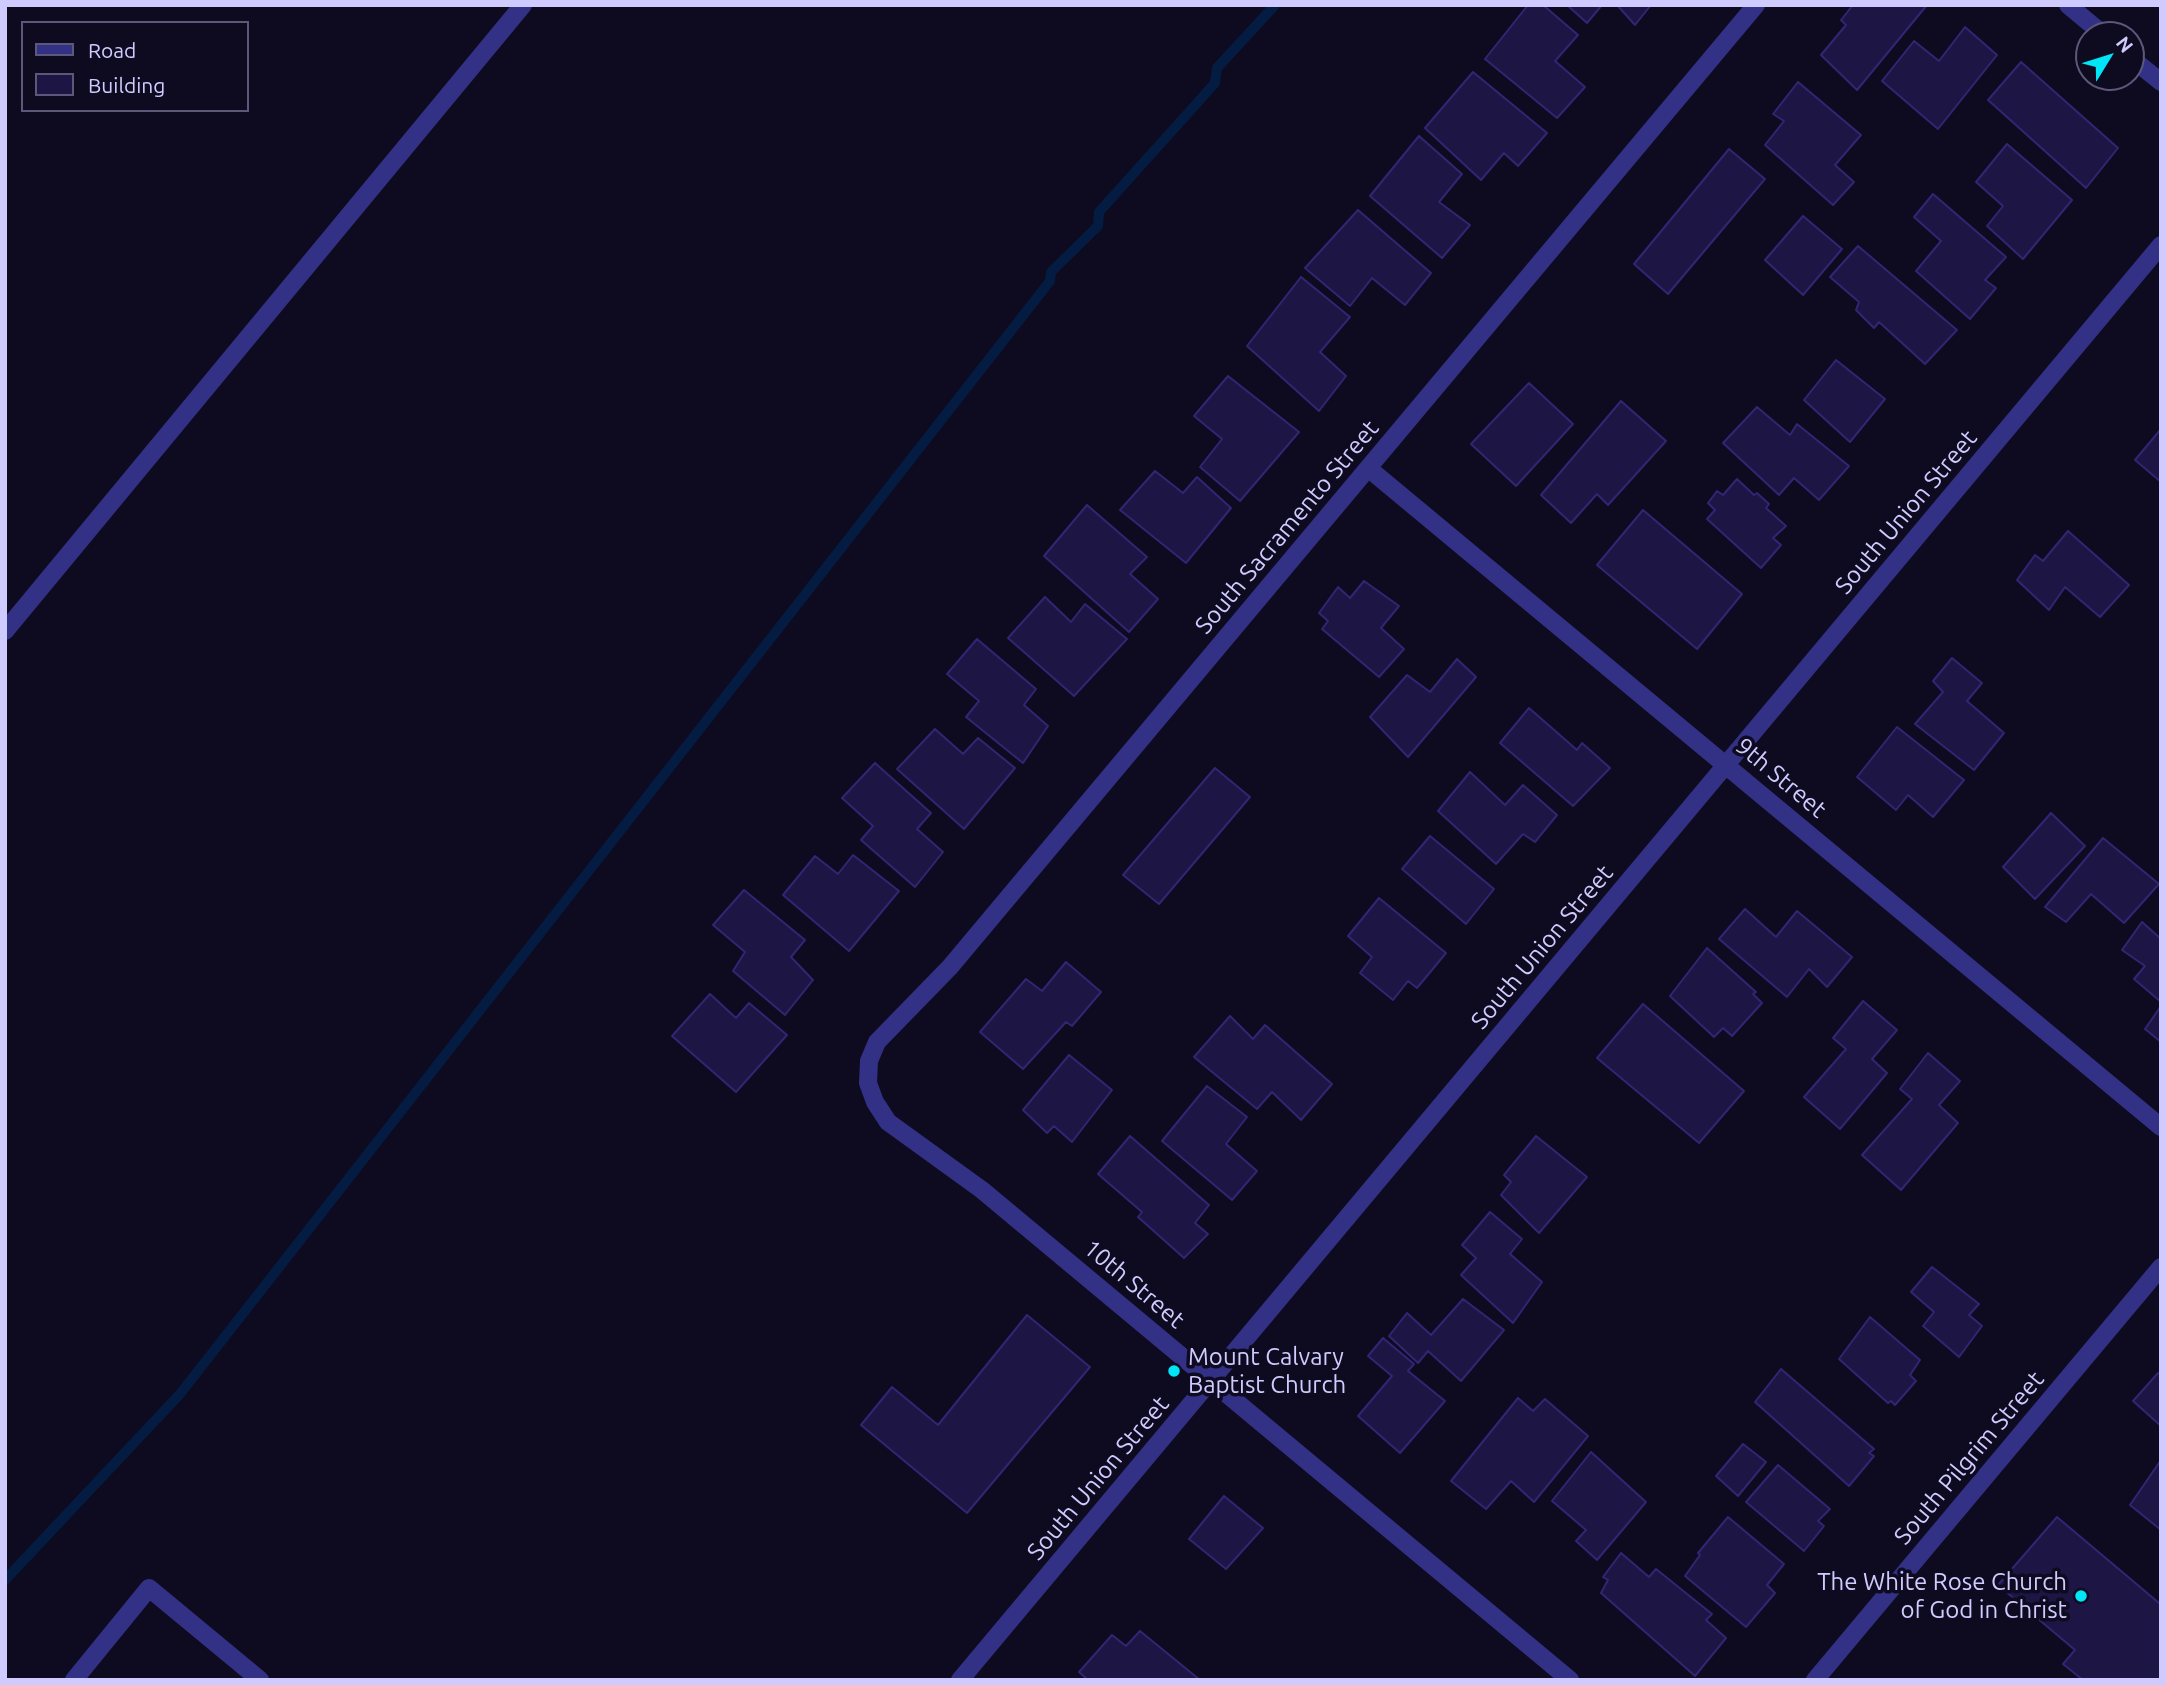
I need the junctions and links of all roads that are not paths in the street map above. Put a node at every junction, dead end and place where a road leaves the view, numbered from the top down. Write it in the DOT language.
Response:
graph roads {
  1 [pos="523,5"];
  2 [pos="1756,5"];
  3 [pos="2068,5"];
  4 [pos="2087,21"];
  5 [pos="2145,69"];
  6 [pos="2161,82"];
  7 [pos="2161,245"];
  8 [pos="1368,468"];
  9 [pos="5,631"];
  10 [pos="1726,765"];
  11 [pos="868,1083"];
  12 [pos="2161,1127"];
  13 [pos="2161,1267"];
  14 [pos="1212,1381"];
  15 [pos="74,1680"];
  16 [pos="260,1680"];
  17 [pos="960,1680"];
  18 [pos="1570,1680"];
  19 [pos="1815,1680"];
  1 -- 9 [label="street"];
  2 -- 8 [label="street, South Sacramento Street"];
  3 -- 4 [label="street"];
  5 -- 6 [label="street"];
  7 -- 10 [label="street, South Union Street"];
  8 -- 10 [label="street, 9th Street"];
  8 -- 11 [label="street, South Sacramento Street"];
  10 -- 12 [label="street, 9th Street"];
  10 -- 14 [label="street, South Union Street"];
  11 -- 14 [label="street, 10th Street"];
  13 -- 19 [label="street, South Pilgrim Street"];
  14 -- 17 [label="street, South Union Street"];
  14 -- 18 [label="street, 10th Street"];
  15 -- 16 [label="street"];
}
